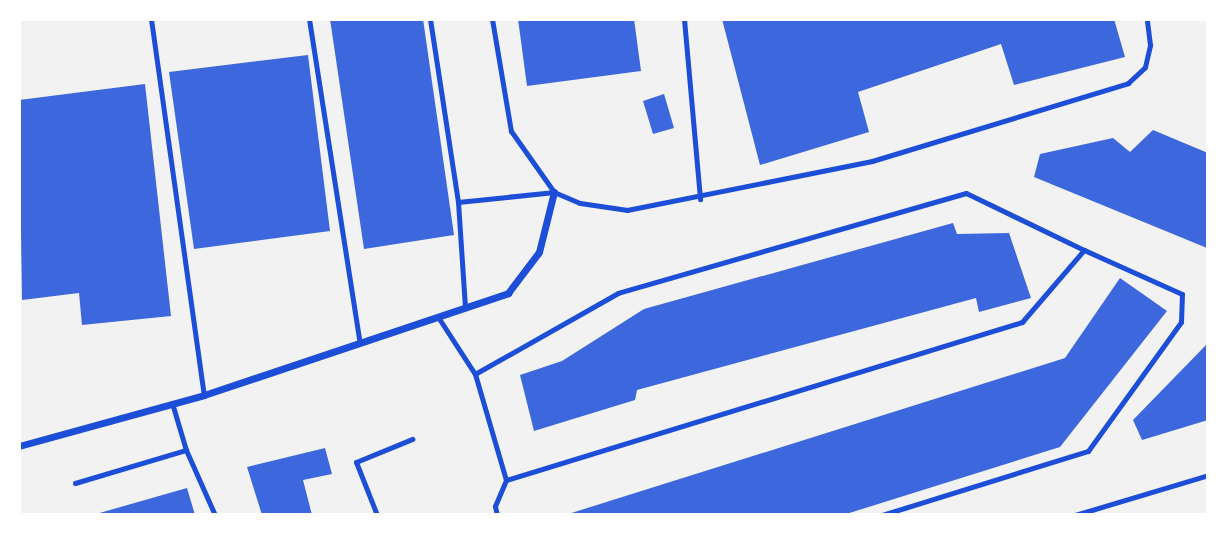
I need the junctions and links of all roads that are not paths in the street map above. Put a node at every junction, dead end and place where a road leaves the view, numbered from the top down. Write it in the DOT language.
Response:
graph roads {
  1 [pos="151,19"];
  2 [pos="309,19"];
  3 [pos="430,19"];
  4 [pos="492,19"];
  5 [pos="684,19"];
  6 [pos="1147,19"];
  7 [pos="554,192"];
  8 [pos="700,199"];
  9 [pos="458,202"];
  10 [pos="1084,250"];
  11 [pos="465,308"];
  12 [pos="438,317"];
  13 [pos="360,343"];
  14 [pos="475,374"];
  15 [pos="204,395"];
  16 [pos="172,404"];
  17 [pos="412,439"];
  18 [pos="19,446"];
  19 [pos="186,450"];
  20 [pos="1208,475"];
  21 [pos="506,480"];
  22 [pos="75,483"];
  23 [pos="215,515"];
  24 [pos="377,515"];
  25 [pos="497,515"];
  26 [pos="882,515"];
  27 [pos="1075,515"];
  1 -- 15 [label="lane"];
  2 -- 13 [label="lane"];
  3 -- 9 [label="lane"];
  4 -- 7 [label="lane"];
  5 -- 8 [label="lane"];
  6 -- 8 [label="lane"];
  7 -- 8 [label="lane"];
  7 -- 9 [label="lane"];
  7 -- 11 [label="street"];
  9 -- 11 [label="lane"];
  10 -- 14 [label="lane"];
  10 -- 21 [label="lane"];
  10 -- 26 [label="lane"];
  11 -- 12 [label="street"];
  12 -- 13 [label="street"];
  12 -- 14 [label="lane"];
  13 -- 15 [label="street"];
  14 -- 21 [label="lane"];
  15 -- 16 [label="street"];
  16 -- 18 [label="street"];
  16 -- 19 [label="lane"];
  17 -- 24 [label="lane"];
  19 -- 22 [label="lane"];
  19 -- 23 [label="lane"];
  20 -- 27 [label="lane"];
  21 -- 25 [label="lane"];
}
